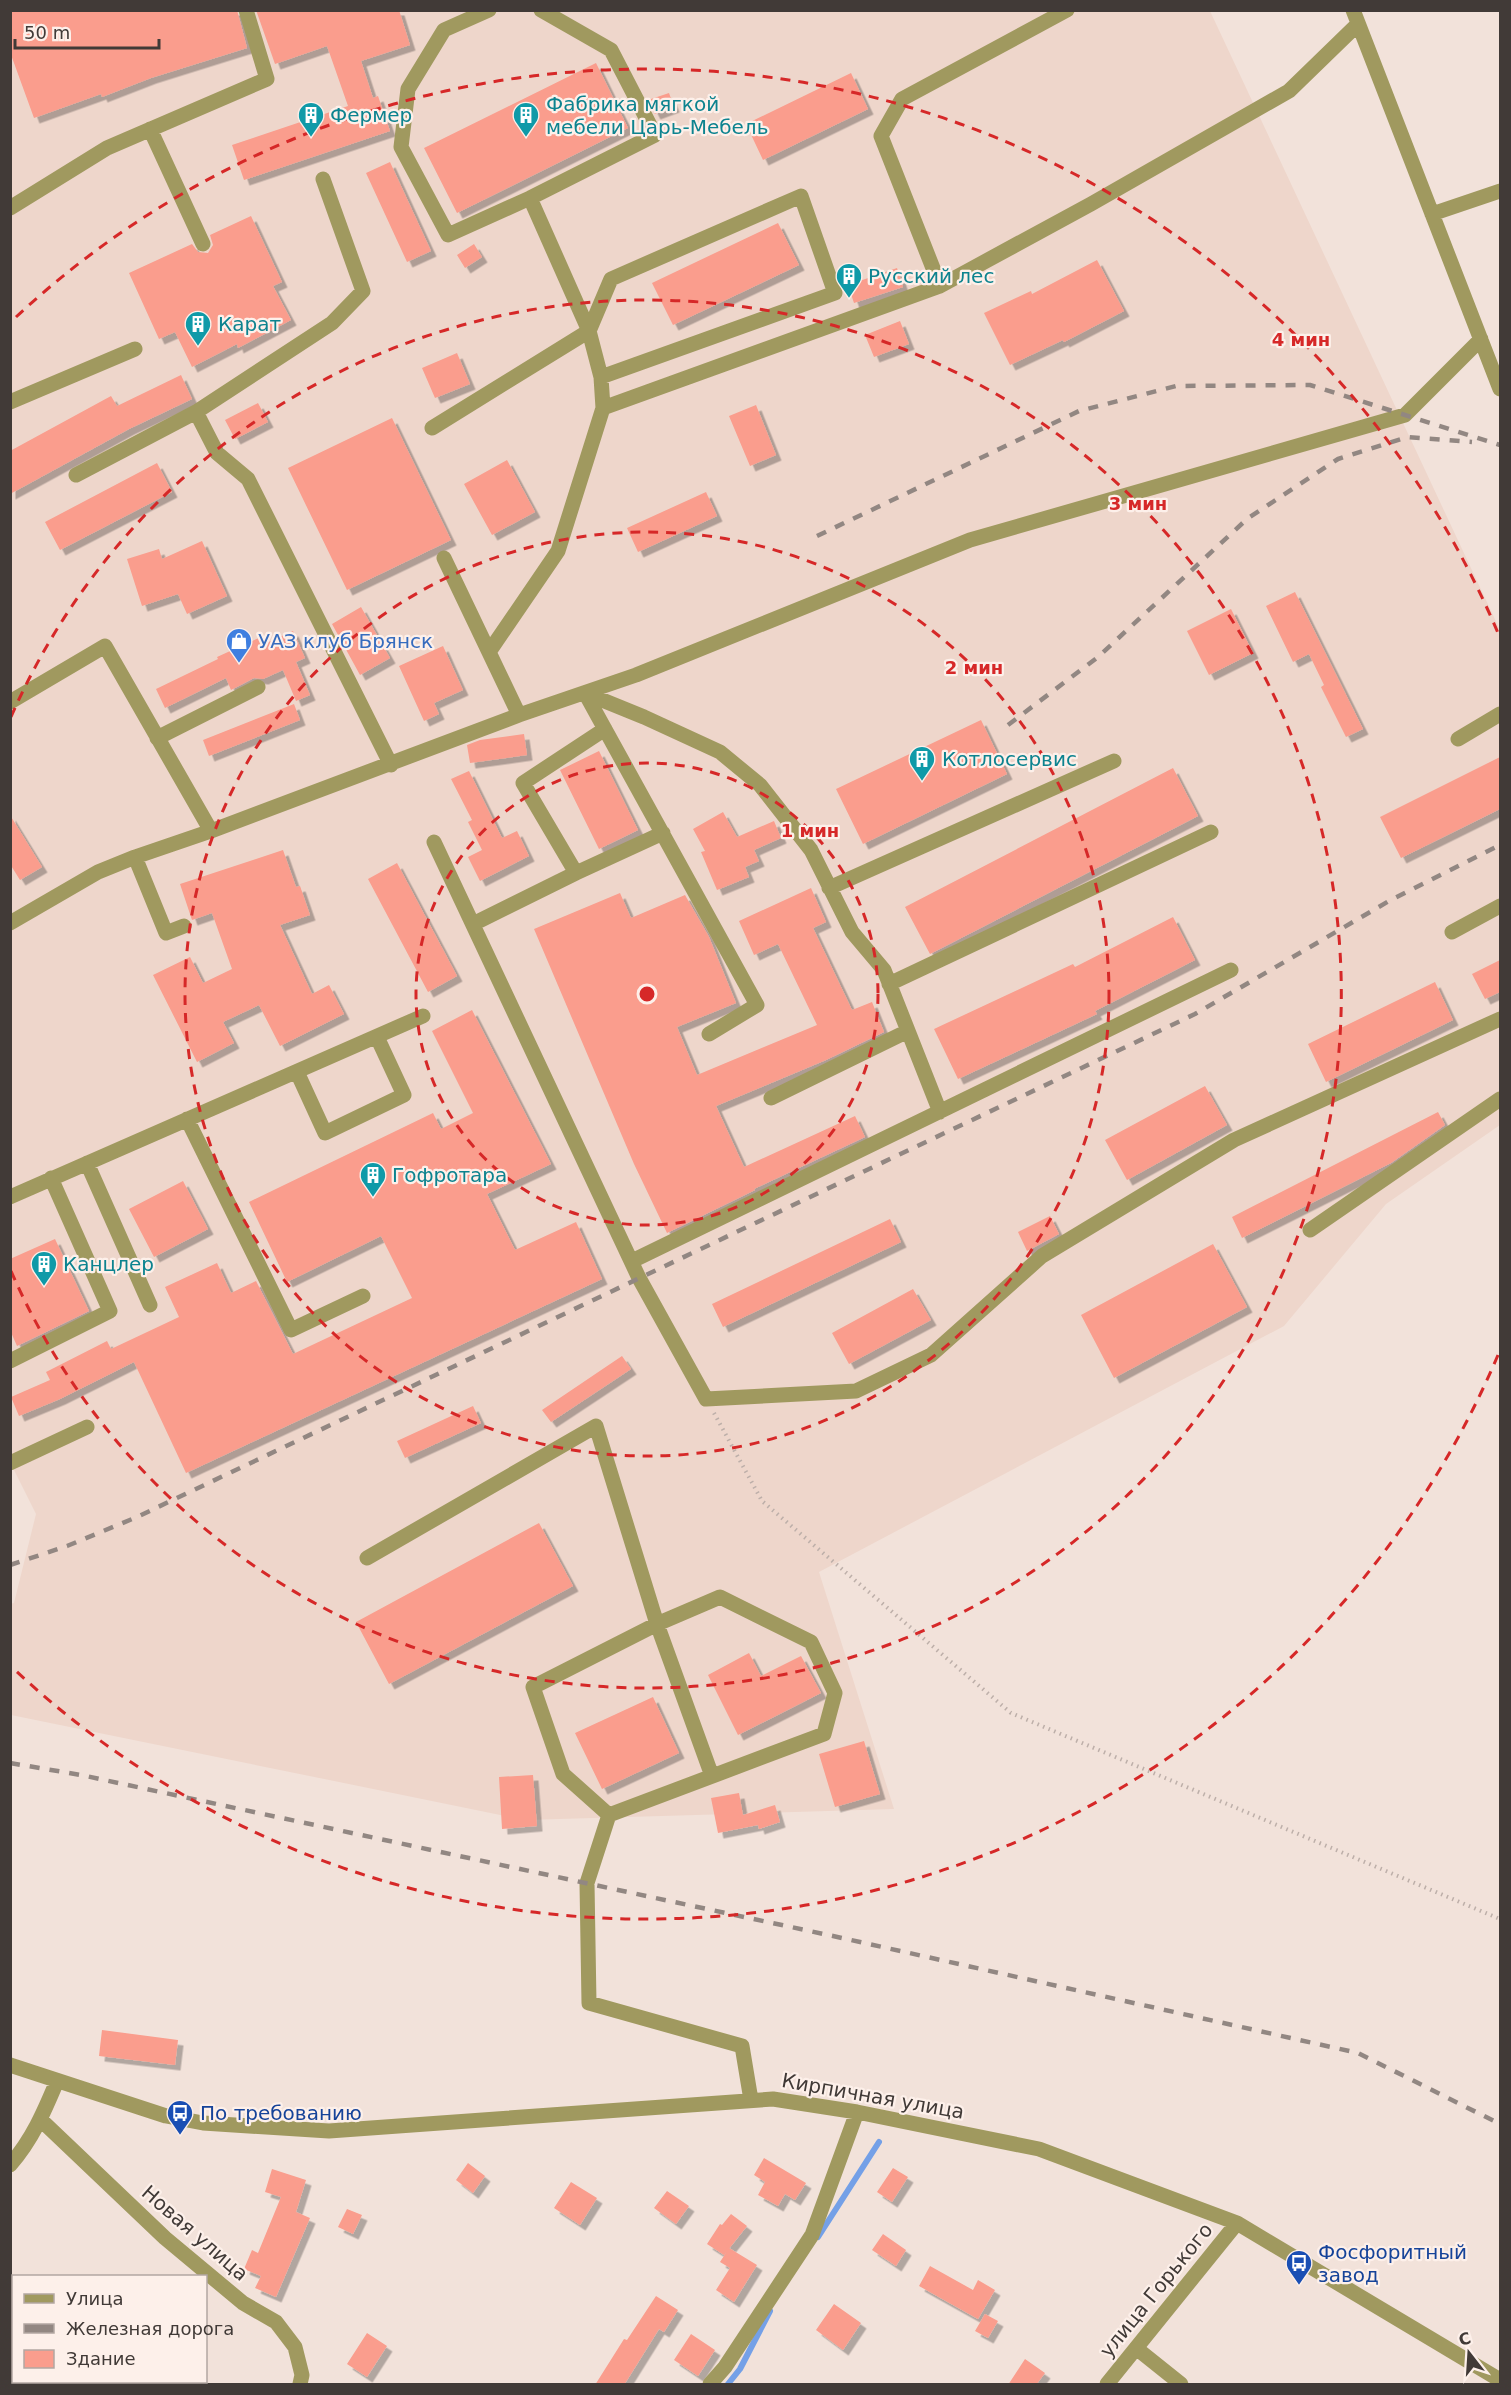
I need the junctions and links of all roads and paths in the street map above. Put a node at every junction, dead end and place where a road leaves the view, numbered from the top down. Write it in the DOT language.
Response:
graph roads {
  1 [pos="246,10"];
  2 [pos="489,10"];
  3 [pos="541,10"];
  4 [pos="1067,10"];
  5 [pos="1355,17"];
  6 [pos="150,129"];
  7 [pos="323,179"];
  8 [pos="1500,190"];
  9 [pos="530,198"];
  10 [pos="10,208"];
  11 [pos="1432,214"];
  12 [pos="203,244"];
  13 [pos="940,286"];
  14 [pos="589,331"];
  15 [pos="1481,339"];
  16 [pos="135,349"];
  17 [pos="600,377"];
  18 [pos="1500,389"];
  19 [pos="10,402"];
  20 [pos="603,408"];
  21 [pos="196,412"];
  22 [pos="432,428"];
  23 [pos="76,475"];
  24 [pos="444,558"];
  25 [pos="489,652"];
  26 [pos="258,687"];
  27 [pos="585,693"];
  28 [pos="10,702"];
  29 [pos="1500,714"];
  30 [pos="519,715"];
  31 [pos="605,729"];
  32 [pos="157,738"];
  33 [pos="1458,739"];
  34 [pos="1114,761"];
  35 [pos="391,765"];
  36 [pos="210,831"];
  37 [pos="1211,832"];
  38 [pos="663,833"];
  39 [pos="434,842"];
  40 [pos="135,856"];
  41 [pos="576,873"];
  42 [pos="829,888"];
  43 [pos="1500,906"];
  44 [pos="10,923"];
  45 [pos="473,924"];
  46 [pos="184,926"];
  47 [pos="1452,932"];
  48 [pos="1231,970"];
  49 [pos="889,984"];
  50 [pos="423,1016"];
  51 [pos="1500,1018"];
  52 [pos="908,1031"];
  53 [pos="709,1034"];
  54 [pos="377,1037"];
  55 [pos="297,1072"];
  56 [pos="771,1098"];
  57 [pos="1500,1099"];
  58 [pos="940,1112"];
  59 [pos="187,1119"];
  60 [pos="87,1163"];
  61 [pos="51,1178"];
  62 [pos="10,1197"];
  63 [pos="1310,1230"];
  64 [pos="632,1261"];
  65 [pos="363,1296"];
  66 [pos="150,1305"];
  67 [pos="10,1361"];
  68 [pos="706,1399"];
  69 [pos="87,1427"];
  70 [pos="10,1462"];
  71 [pos="367,1558"];
  72 [pos="657,1624"];
  73 [pos="711,1776"];
  74 [pos="609,1815"];
  75 [pos="1500,1919"];
  76 [pos="10,2065"];
  77 [pos="57,2081"];
  78 [pos="751,2100"];
  79 [pos="857,2112"];
  80 [pos="41,2120"];
  81 [pos="10,2165"];
  82 [pos="1237,2223"];
  83 [pos="1136,2348"];
  84 [pos="1500,2380"];
  85 [pos="300,2385"];
  86 [pos="710,2385"];
  87 [pos="1107,2385"];
  88 [pos="1181,2385"];
  1 -- 6 [label="street"];
  2 -- 9 [label="street"];
  3 -- 9 [label="street"];
  4 -- 13 [label="street"];
  5 -- 11 [label="street"];
  5 -- 13 [label="street"];
  6 -- 10 [label="street"];
  6 -- 12 [label="street"];
  7 -- 21 [label="street"];
  8 -- 11 [label="street"];
  9 -- 14 [label="street"];
  11 -- 15 [label="street"];
  13 -- 20 [label="street"];
  14 -- 17 [label="street"];
  14 -- 17 [label="street"];
  14 -- 22 [label="street"];
  15 -- 18 [label="street"];
  15 -- 27 [label="street"];
  16 -- 19 [label="street"];
  17 -- 20 [label="street"];
  20 -- 25 [label="street"];
  21 -- 23 [label="street"];
  21 -- 35 [label="street"];
  24 -- 25 [label="street"];
  25 -- 30 [label="street"];
  26 -- 32 [label="street"];
  27 -- 30 [label="street"];
  27 -- 31 [label="street"];
  27 -- 42 [label="street"];
  28 -- 32 [label="street"];
  29 -- 33 [label="street"];
  30 -- 35 [label="street"];
  31 -- 38 [label="street"];
  31 -- 41 [label="street"];
  32 -- 36 [label="street"];
  34 -- 42 [label="street"];
  35 -- 36 [label="street"];
  36 -- 40 [label="street"];
  37 -- 49 [label="street"];
  38 -- 41 [label="street"];
  38 -- 53 [label="street"];
  39 -- 45 [label="street"];
  40 -- 44 [label="street"];
  40 -- 46 [label="street"];
  41 -- 45 [label="street"];
  42 -- 49 [label="street"];
  43 -- 47 [label="street"];
  45 -- 64 [label="street"];
  48 -- 58 [label="street"];
  49 -- 52 [label="street"];
  50 -- 54 [label="street"];
  51 -- 68 [label="street"];
  52 -- 56 [label="street"];
  52 -- 58 [label="street"];
  54 -- 55 [label="street"];
  54 -- 55 [label="street"];
  55 -- 59 [label="street"];
  57 -- 63 [label="street"];
  58 -- 64 [label="street"];
  59 -- 60 [label="street"];
  59 -- 65 [label="street"];
  60 -- 61 [label="street"];
  60 -- 66 [label="street"];
  61 -- 62 [label="street"];
  61 -- 67 [label="street"];
  64 -- 68 [label="street"];
  68 -- 75 [label="path"];
  69 -- 70 [label="street"];
  71 -- 72 [label="street"];
  72 -- 73 [label="street"];
  72 -- 73 [label="street"];
  72 -- 74 [label="street"];
  73 -- 74 [label="street"];
  74 -- 78 [label="street"];
  76 -- 77 [label="street, Кирпичная улица"];
  77 -- 78 [label="street, Кирпичная улица"];
  77 -- 80 [label="street"];
  78 -- 79 [label="street, Кирпичная улица"];
  79 -- 82 [label="street, Кирпичная улица"];
  79 -- 86 [label="street"];
  80 -- 81 [label="street"];
  80 -- 85 [label="street, Новая улица"];
  82 -- 83 [label="street, улица Горького"];
  82 -- 84 [label="street, Кирпичная улица"];
  83 -- 87 [label="street, улица Горького"];
  83 -- 88 [label="street"];
}
